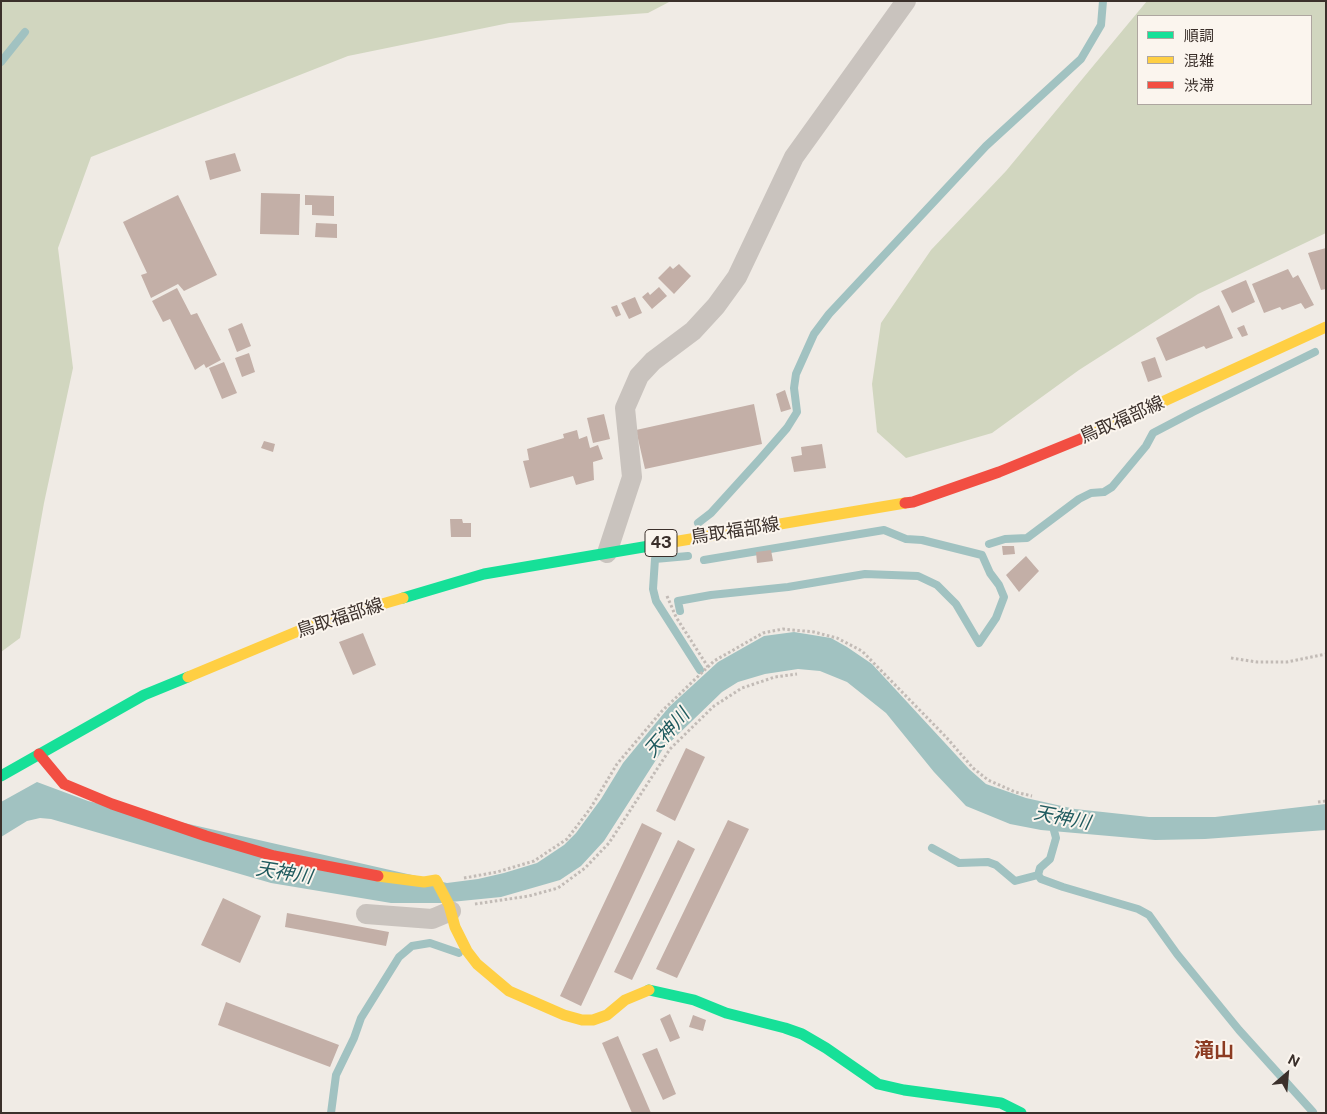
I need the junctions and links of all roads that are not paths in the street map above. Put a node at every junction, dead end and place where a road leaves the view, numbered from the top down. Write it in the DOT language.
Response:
graph roads {
  1 [pos="906,1"];
  2 [pos="1326,327"];
  3 [pos="607,553"];
  4 [pos="39,754"];
  5 [pos="1,776"];
  6 [pos="450,908"];
  7 [pos="366,914"];
  8 [pos="1021,1113"];
  1 -- 3 [label="street"];
  2 -- 3 [label="main road, 鳥取福部線 / 43"];
  3 -- 4 [label="main road, 鳥取福部線 / 43"];
  4 -- 5 [label="main road, 鳥取福部線 / 43"];
  4 -- 6 [label="main road"];
  6 -- 7 [label="street"];
  6 -- 8 [label="main road"];
}
